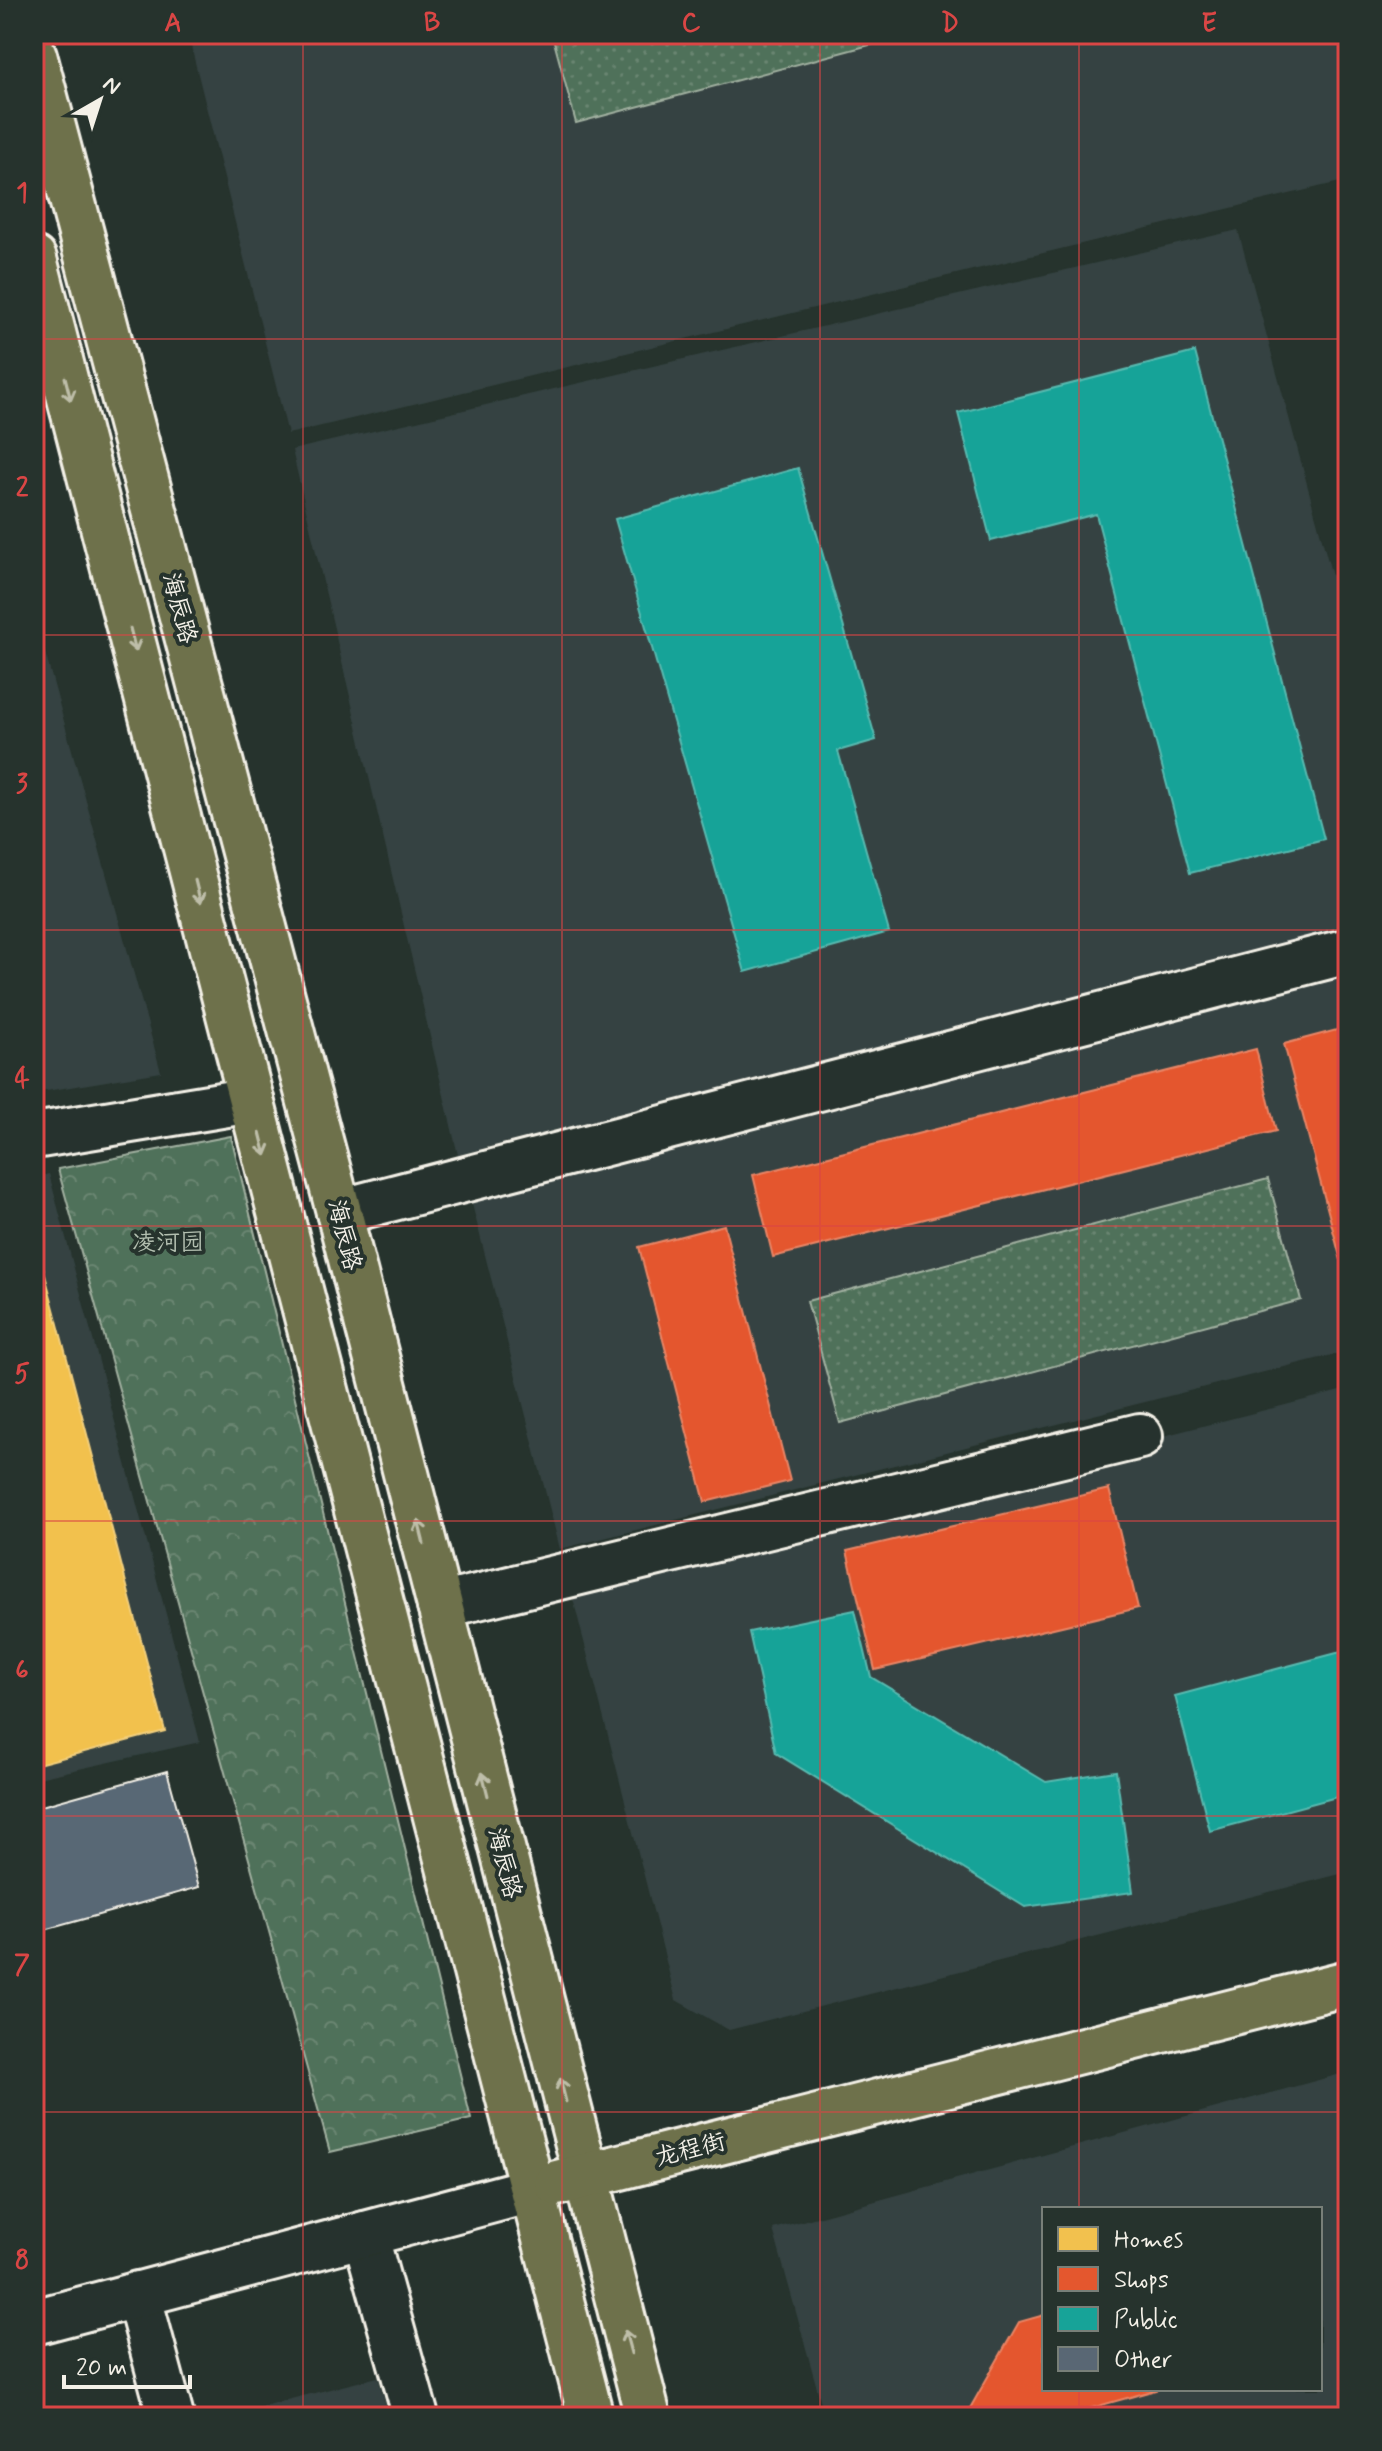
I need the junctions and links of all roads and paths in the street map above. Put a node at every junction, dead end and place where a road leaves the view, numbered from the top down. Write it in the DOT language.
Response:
graph roads {
  1 [pos="34,55"];
  2 [pos="34,259"];
  3 [pos="1348,951"];
  4 [pos="251,1100"];
  5 [pos="34,1136"];
  6 [pos="339,1212"];
  7 [pos="1140,1436"];
  8 [pos="440,1606"];
  9 [pos="1348,1983"];
  10 [pos="585,2175"];
  11 [pos="531,2190"];
  12 [pos="365,2234"];
  13 [pos="138,2294"];
  14 [pos="34,2322"];
  15 [pos="171,2417"];
  16 [pos="416,2417"];
  17 [pos="591,2417"];
  18 [pos="648,2417"];
  1 -- 6 [label="main road, 海辰路"];
  2 -- 4 [label="main road, one-way"];
  3 -- 6 [label="street"];
  4 -- 5 [label="street"];
  4 -- 11 [label="main road, one-way"];
  8 -- 6 [label="main road, 海辰路, one-way"];
  7 -- 8 [label="street"];
  10 -- 8 [label="main road, 海辰路, one-way"];
  9 -- 10 [label="main road, 龙程街"];
  10 -- 11 [label="main road, 龙程街"];
  18 -- 10 [label="main road, 海辰路, one-way"];
  11 -- 12 [label="street, 龙程街"];
  11 -- 17 [label="main road"];
  12 -- 13 [label="street, 龙程街"];
  12 -- 16 [label="street"];
  13 -- 14 [label="street, 龙程街"];
  13 -- 15 [label="street"];
}
